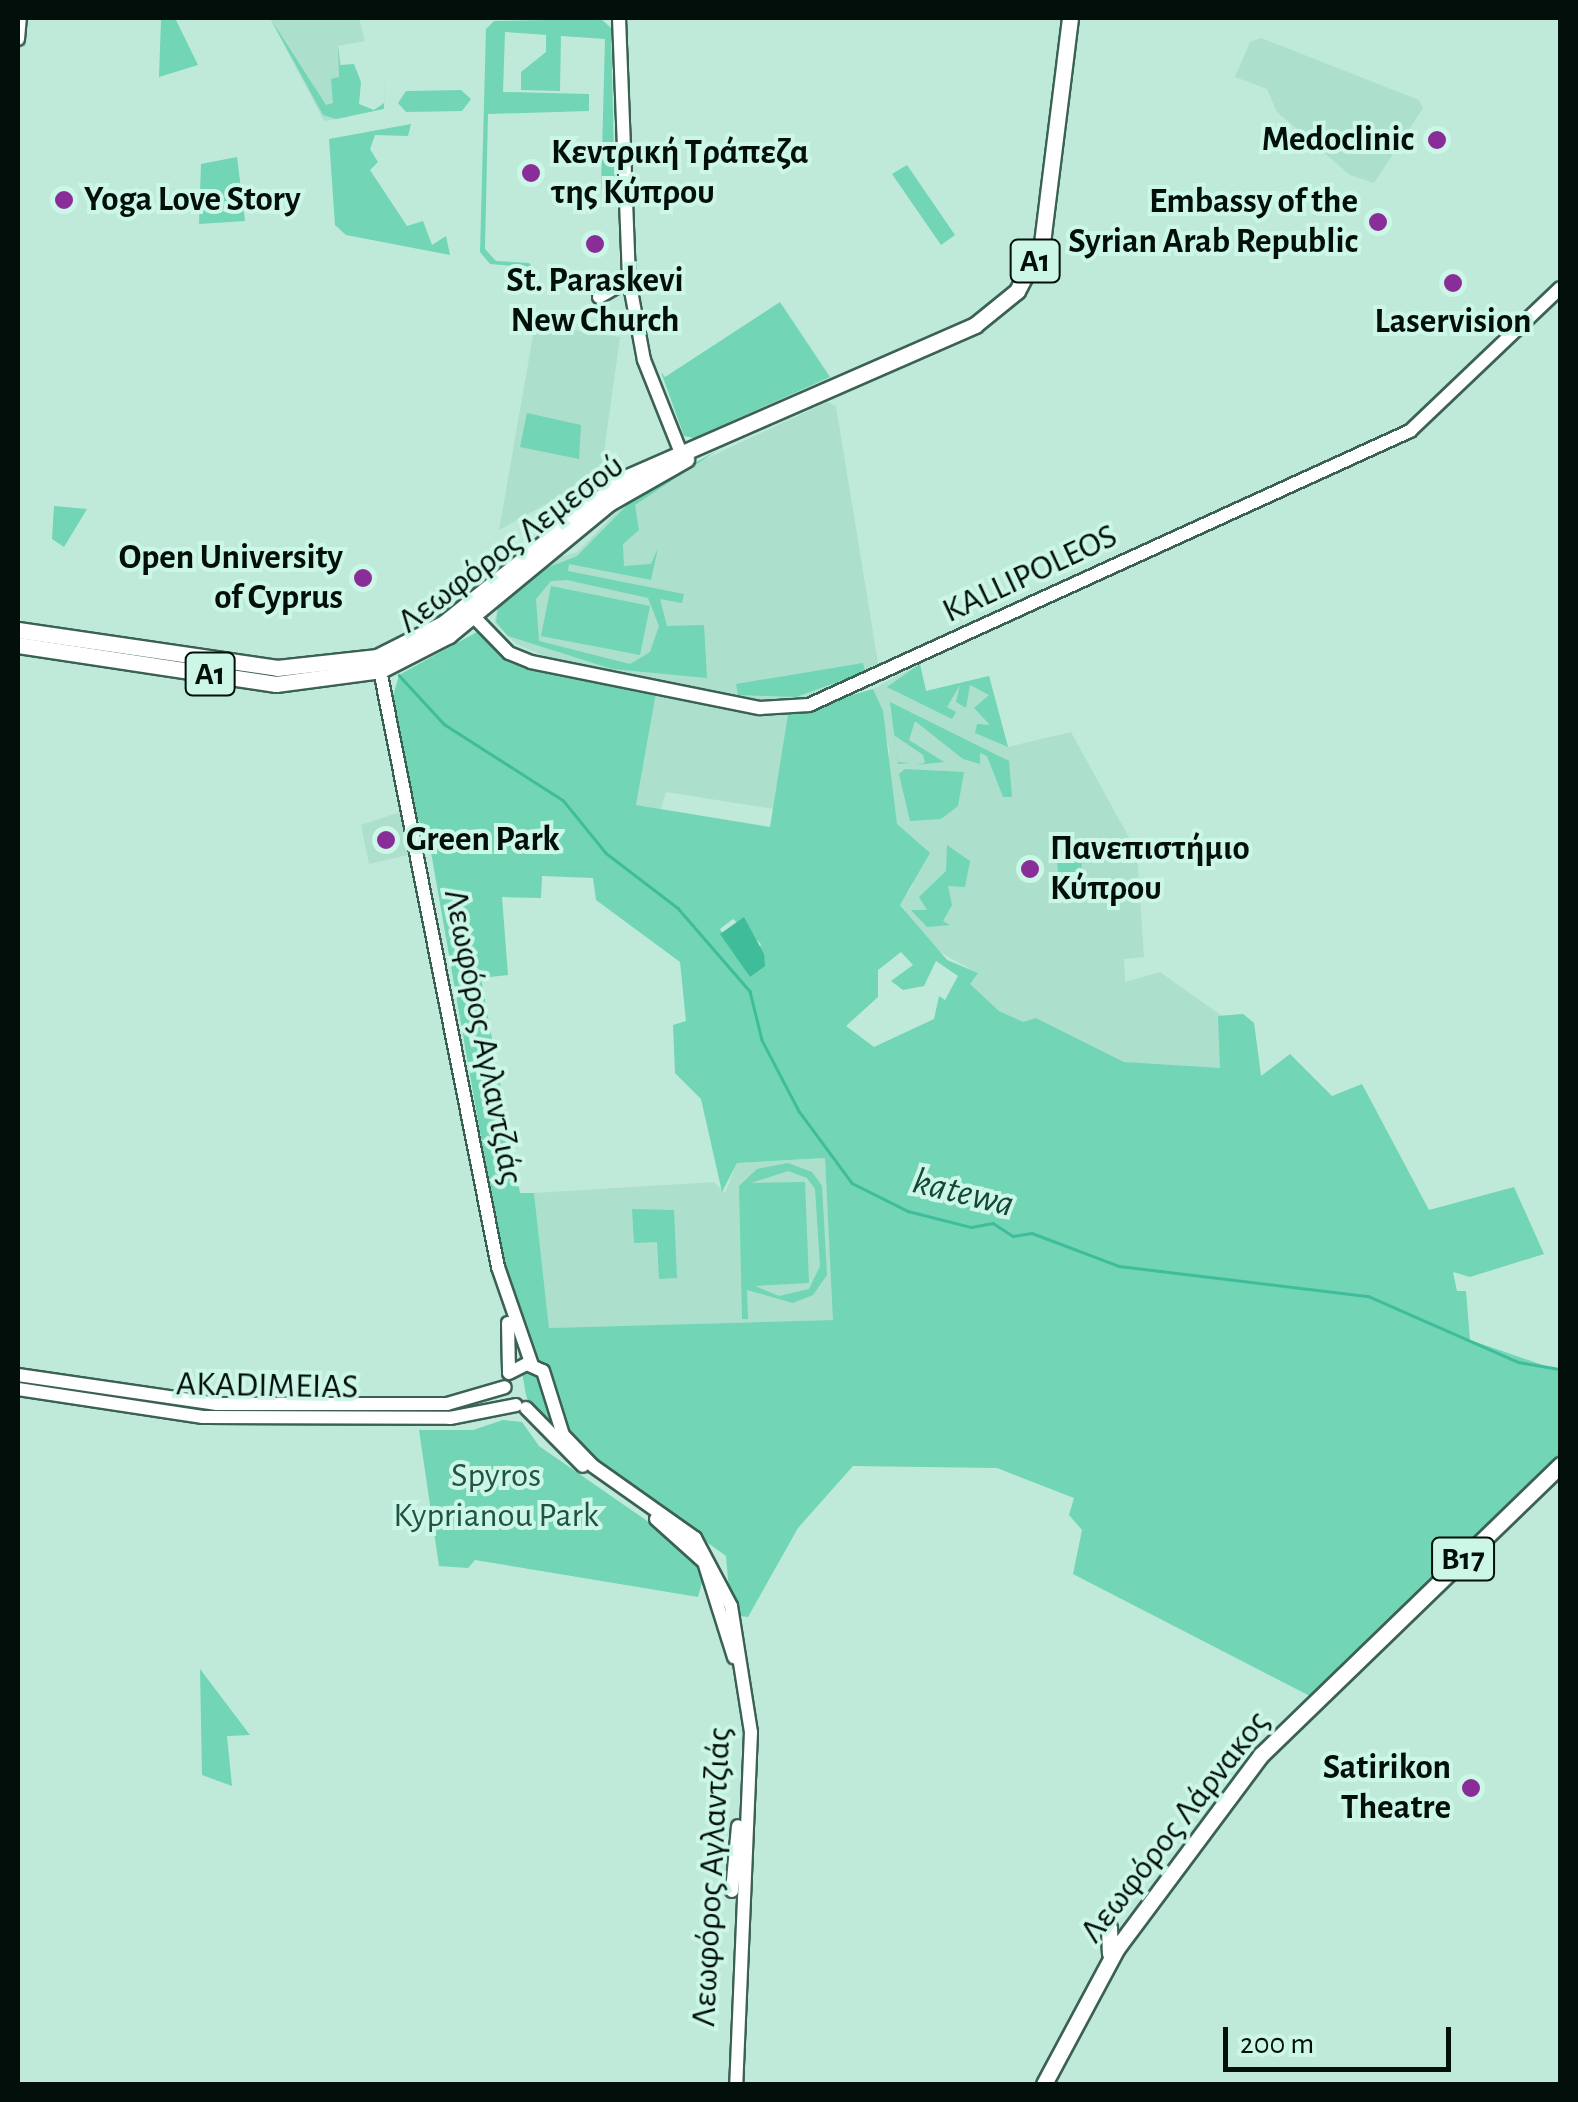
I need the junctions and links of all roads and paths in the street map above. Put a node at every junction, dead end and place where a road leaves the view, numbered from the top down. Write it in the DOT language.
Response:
graph roads {
  1 [pos="20,18"];
  2 [pos="619,18"];
  3 [pos="1070,18"];
  4 [pos="18,39"];
  5 [pos="628,280"];
  6 [pos="1560,288"];
  7 [pos="599,297"];
  8 [pos="678,458"];
  9 [pos="474,618"];
  10 [pos="18,630"];
  11 [pos="18,645"];
  12 [pos="379,664"];
  13 [pos="509,1310"];
  14 [pos="532,1364"];
  15 [pos="18,1375"];
  16 [pos="507,1380"];
  17 [pos="18,1388"];
  18 [pos="548,1392"];
  19 [pos="521,1407"];
  20 [pos="1560,1465"];
  21 [pos="1108,1927"];
  22 [pos="1108,1962"];
  23 [pos="732,2084"];
  24 [pos="1044,2084"];
  1 -- 4 [label="main road"];
  2 -- 5 [label="main road"];
  3 -- 8 [label="main road, A1"];
  5 -- 7 [label="main road"];
  5 -- 8 [label="main road"];
  6 -- 9 [label="main road, KALLIPOLEOS"];
  8 -- 9 [label="main road, Λεωφόρος Λεμεσού / A1"];
  8 -- 12 [label="main road, Λεωφόρος Λεμεσού / A1"];
  9 -- 12 [label="main road, Λεωφόρος Λεμεσού / A1"];
  10 -- 12 [label="main road, Λεωφόρος Λεμεσού / A1"];
  11 -- 12 [label="main road, Λεωφόρος Λεμεσού / A1"];
  12 -- 13 [label="main road, Λεωφόρος Αγλαντζιάς"];
  13 -- 14 [label="main road, Λεωφόρος Αγλαντζιάς"];
  13 -- 16 [label="main road, Λεωφόρος Αγλαντζιάς"];
  14 -- 16 [label="main road, AKADIMEIAS"];
  14 -- 18 [label="main road, Λεωφόρος Αγλαντζιάς"];
  15 -- 16 [label="main road, AKADIMEIAS"];
  16 -- 19 [label="main road, Λεωφόρος Αγλαντζιάς"];
  17 -- 19 [label="main road, AKADIMEIAS"];
  18 -- 19 [label="main road"];
  18 -- 23 [label="main road, Λεωφόρος Αγλαντζιάς"];
  19 -- 23 [label="main road, Λεωφόρος Αγλαντζιάς"];
  20 -- 22 [label="main road, Λεωφόρος Λάρνακος / B17"];
  21 -- 22 [label="main road"];
  22 -- 24 [label="main road, Λεωφόρος Λάρνακος / B17"];
}
